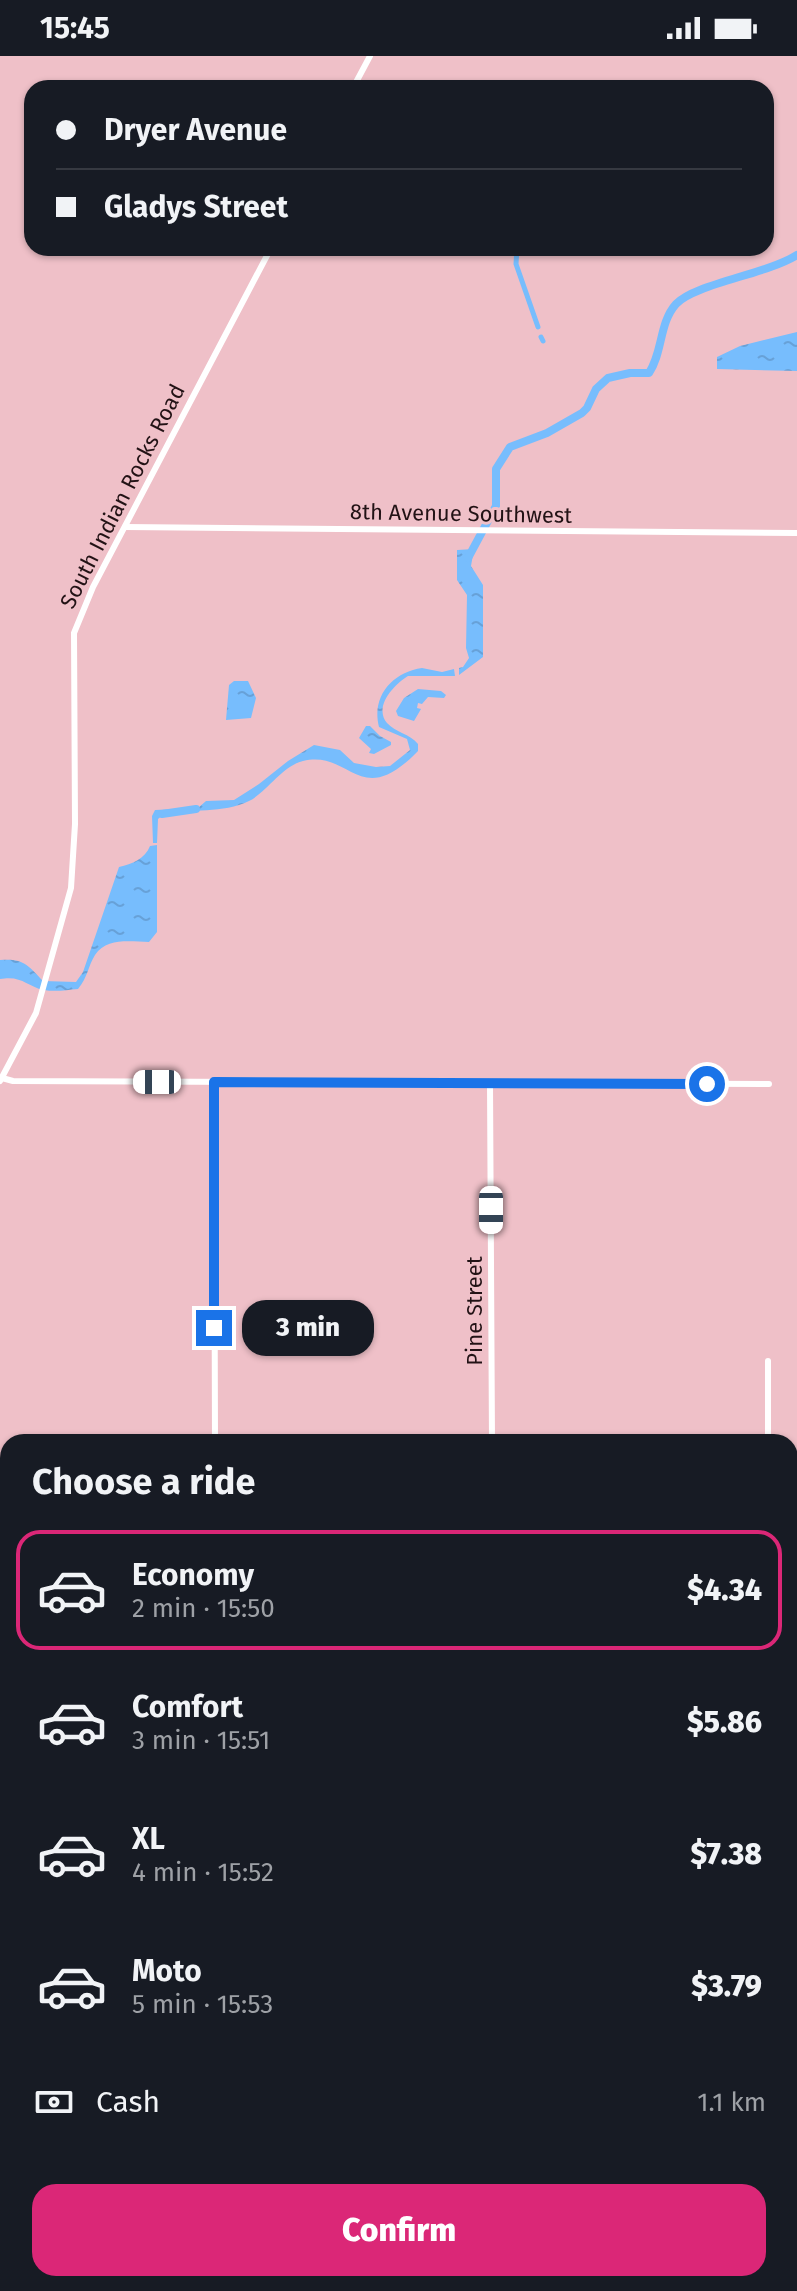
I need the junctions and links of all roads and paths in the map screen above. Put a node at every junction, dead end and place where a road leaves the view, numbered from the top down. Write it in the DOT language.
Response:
graph roads {
  1 [pos="370,56"];
  2 [pos="357,80"];
  3 [pos="267,256"];
  4 [pos="125,527"];
  5 [pos="797,533"];
  6 [pos="1,1079"];
  7 [pos="214,1082"];
  8 [pos="490,1084"];
  9 [pos="769,1084"];
  10 [pos="768,1361"];
  11 [pos="215,1434"];
  12 [pos="492,1434"];
  13 [pos="768,1434"];
  1 -- 2 [label="street"];
  3 -- 4 [label="street, South Indian Rocks Road"];
  4 -- 5 [label="street, 8th Avenue Southwest"];
  4 -- 6 [label="street, South Indian Rocks Road"];
  6 -- 7 [label="street"];
  7 -- 8 [label="street"];
  7 -- 11 [label="street"];
  8 -- 9 [label="street"];
  8 -- 12 [label="street, Pine Street"];
  10 -- 13 [label="street"];
}
